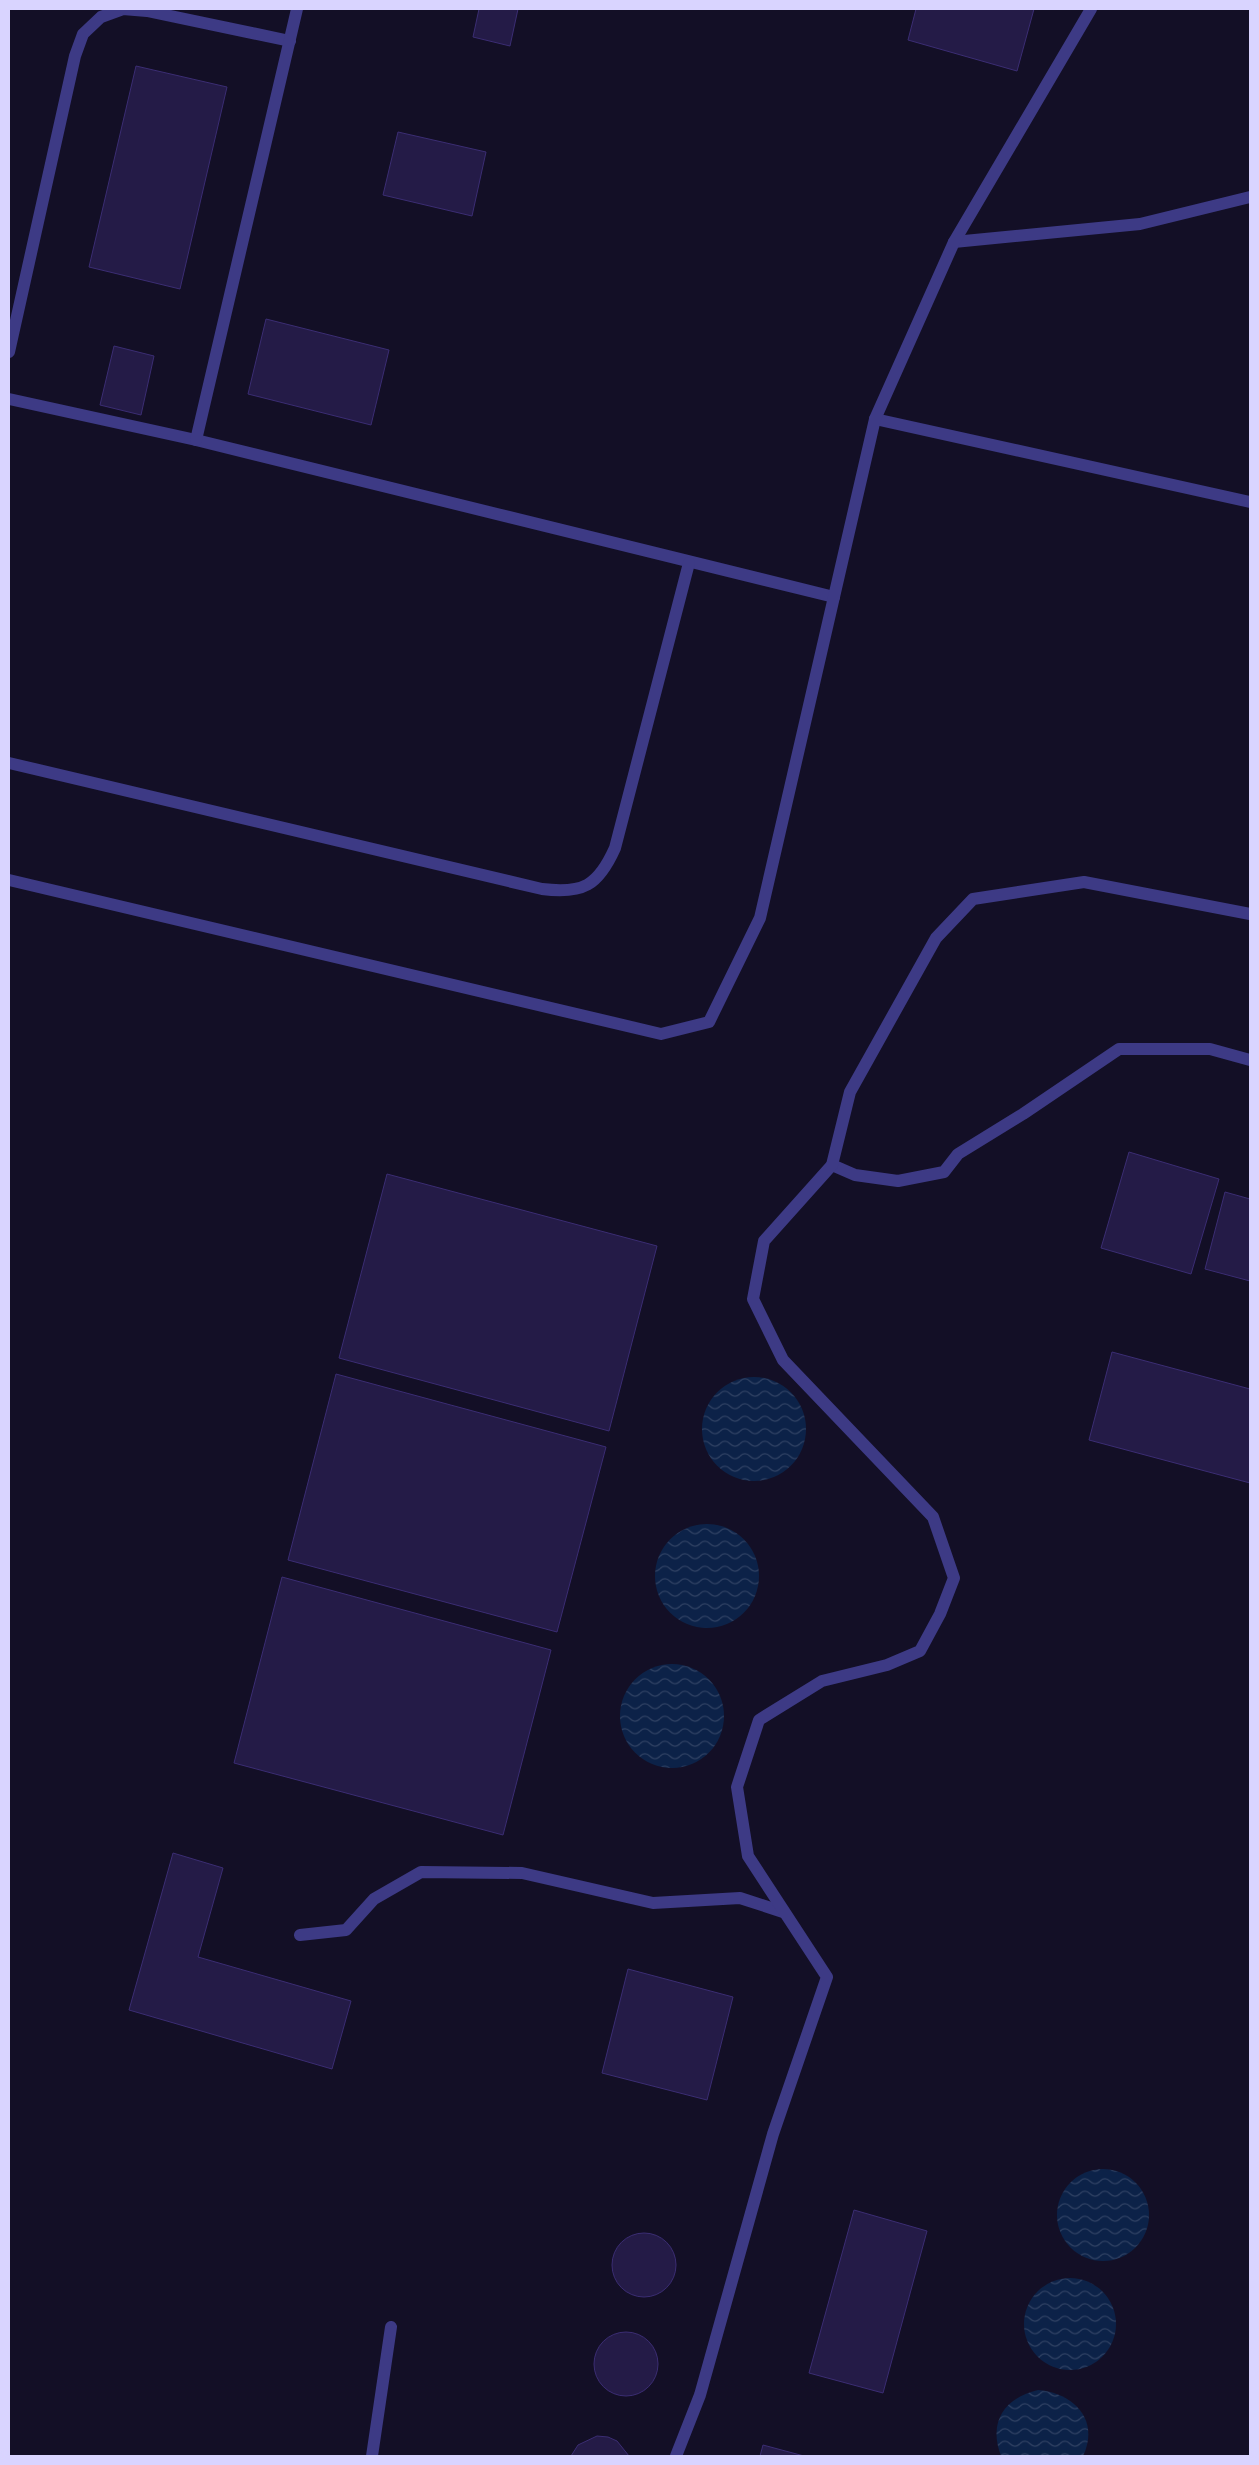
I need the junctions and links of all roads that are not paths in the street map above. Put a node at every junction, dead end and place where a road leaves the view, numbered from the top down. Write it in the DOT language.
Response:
graph roads {
  1 [pos="297,9"];
  2 [pos="1091,9"];
  3 [pos="290,42"];
  4 [pos="1250,197"];
  5 [pos="954,242"];
  6 [pos="9,352"];
  7 [pos="9,399"];
  8 [pos="875,418"];
  9 [pos="196,440"];
  10 [pos="1250,502"];
  11 [pos="689,562"];
  12 [pos="834,597"];
  13 [pos="9,763"];
  14 [pos="9,880"];
  15 [pos="1250,914"];
  16 [pos="1250,1060"];
  17 [pos="832,1165"];
  18 [pos="783,1912"];
  19 [pos="300,1936"];
  20 [pos="391,2327"];
  21 [pos="372,2456"];
  22 [pos="676,2456"];
  1 -- 3 [label="street"];
  2 -- 5 [label="street"];
  3 -- 6 [label="street"];
  3 -- 9 [label="street"];
  4 -- 5 [label="street"];
  5 -- 8 [label="street"];
  7 -- 9 [label="street"];
  8 -- 10 [label="street"];
  8 -- 12 [label="street"];
  9 -- 11 [label="street"];
  11 -- 12 [label="street"];
  11 -- 13 [label="street"];
  12 -- 14 [label="street"];
  15 -- 17 [label="street"];
  16 -- 17 [label="street"];
  17 -- 18 [label="street"];
  18 -- 19 [label="street"];
  18 -- 22 [label="street"];
  20 -- 21 [label="street"];
}
